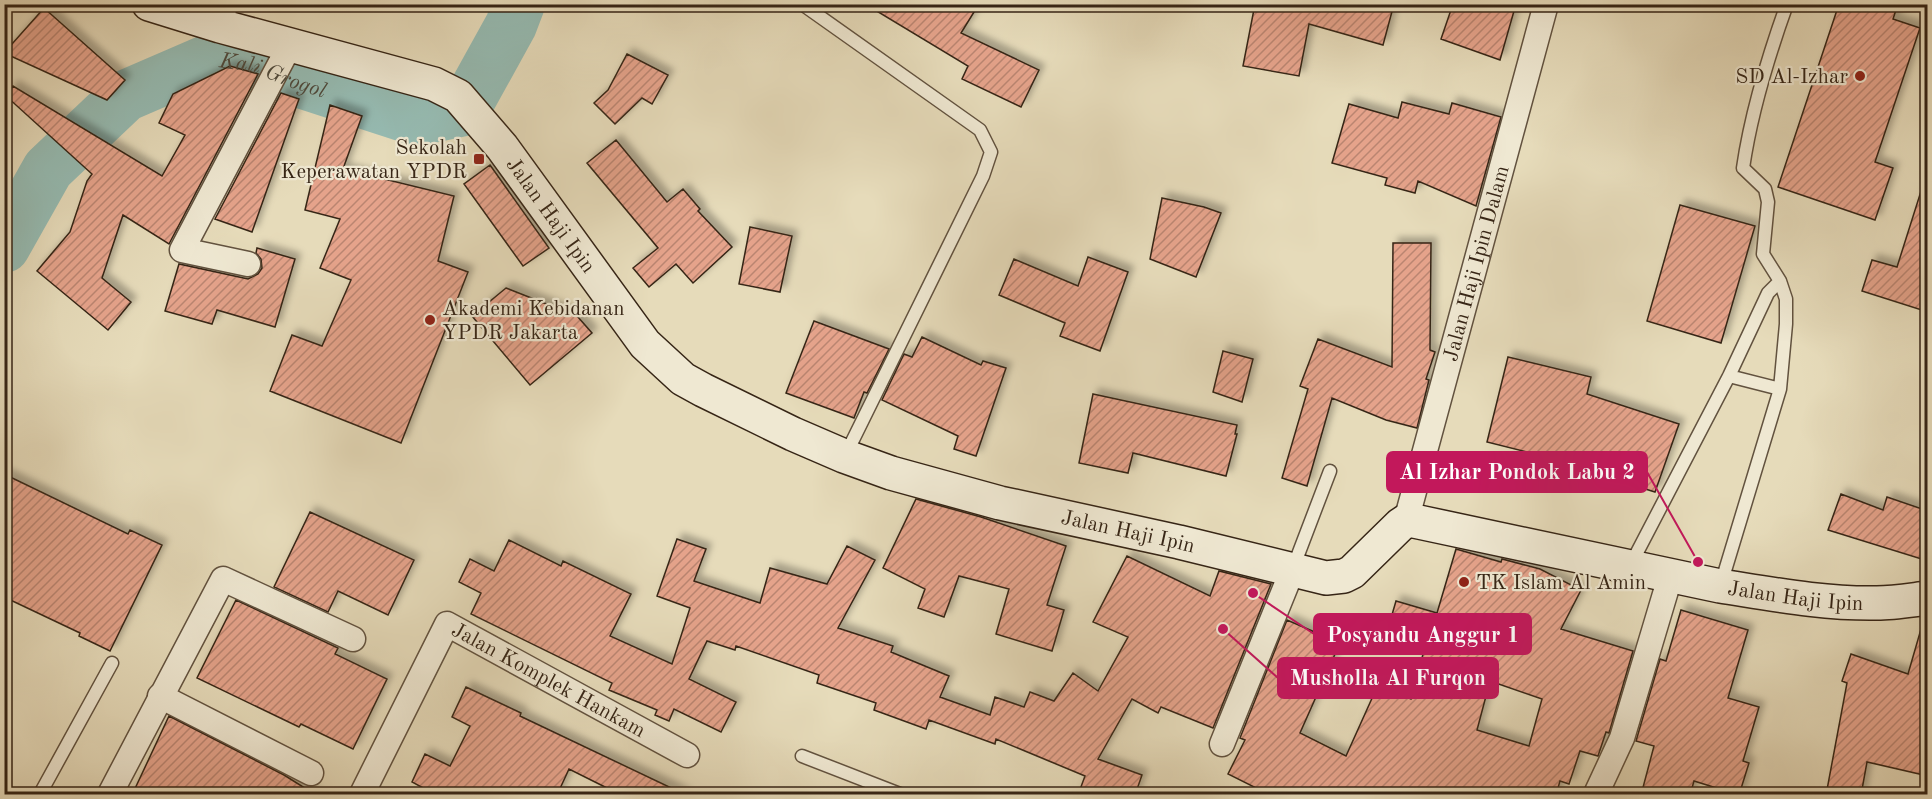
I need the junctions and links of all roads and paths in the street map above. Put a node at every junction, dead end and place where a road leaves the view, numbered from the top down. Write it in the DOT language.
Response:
graph roads {
  1 [pos="149,4"];
  2 [pos="802,4"];
  3 [pos="1546,4"];
  4 [pos="1787,4"];
  5 [pos="227,15"];
  6 [pos="284,56"];
  7 [pos="248,264"];
  8 [pos="1780,281"];
  9 [pos="1729,376"];
  10 [pos="1780,389"];
  11 [pos="844,456"];
  12 [pos="1330,471"];
  13 [pos="1406,521"];
  14 [pos="1630,566"];
  15 [pos="1292,571"];
  16 [pos="1671,574"];
  17 [pos="1720,586"];
  18 [pos="1928,598"];
  19 [pos="353,639"];
  20 [pos="112,663"];
  21 [pos="160,696"];
  22 [pos="1222,744"];
  23 [pos="687,755"];
  24 [pos="802,756"];
  25 [pos="311,773"];
  26 [pos="366,793"];
  27 [pos="40,795"];
  28 [pos="110,795"];
  29 [pos="900,795"];
  30 [pos="1596,795"];
  1 -- 5 [label="street"];
  2 -- 11 [label="lane"];
  3 -- 13 [label="street, Jalan Haji Ipin Dalam"];
  4 -- 8 [label="lane"];
  5 -- 6 [label="street"];
  6 -- 7 [label="street"];
  6 -- 11 [label="street, Jalan Haji Ipin"];
  8 -- 9 [label="lane"];
  8 -- 10 [label="lane"];
  9 -- 10 [label="lane"];
  9 -- 14 [label="lane"];
  10 -- 17 [label="lane"];
  11 -- 15 [label="street, Jalan Haji Ipin"];
  12 -- 15 [label="lane"];
  13 -- 14 [label="street, Jalan Haji Ipin"];
  13 -- 15 [label="street, Jalan Haji Ipin"];
  14 -- 16 [label="street, Jalan Haji Ipin"];
  15 -- 22 [label="street"];
  16 -- 17 [label="street, Jalan Haji Ipin"];
  16 -- 30 [label="street"];
  17 -- 18 [label="street, Jalan Haji Ipin"];
  19 -- 21 [label="street"];
  20 -- 27 [label="lane"];
  21 -- 25 [label="street"];
  21 -- 28 [label="street"];
  23 -- 26 [label="street, Jalan Komplek Hankam"];
  24 -- 29 [label="lane"];
}
